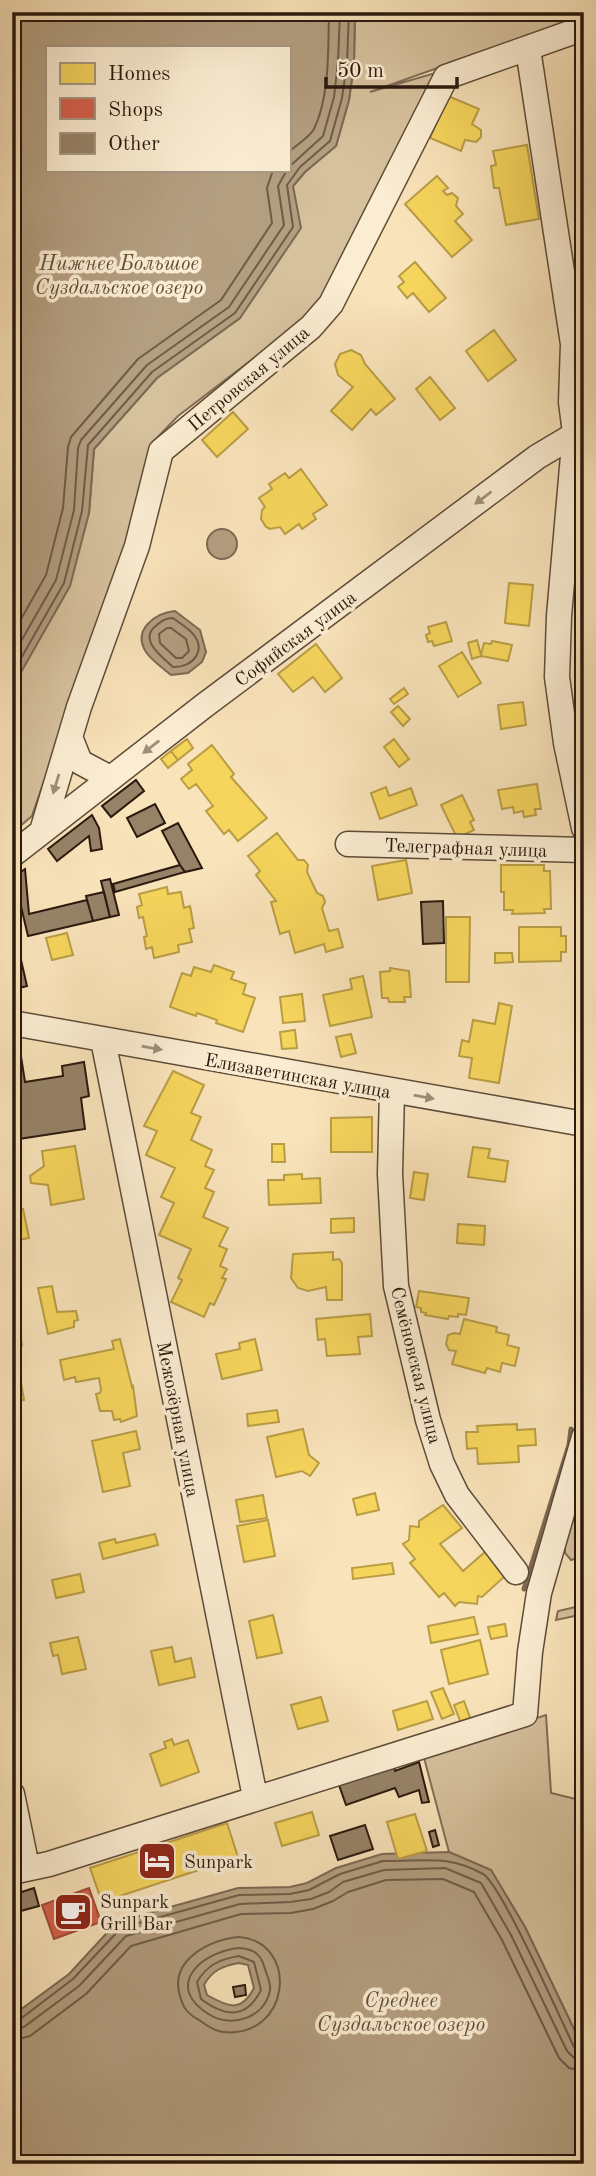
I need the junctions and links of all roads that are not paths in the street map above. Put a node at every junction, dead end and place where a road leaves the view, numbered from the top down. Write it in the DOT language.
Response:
graph roads {
  1 [pos="584,28"];
  2 [pos="528,49"];
  3 [pos="579,431"];
  4 [pos="70,737"];
  5 [pos="110,778"];
  6 [pos="584,828"];
  7 [pos="42,831"];
  8 [pos="348,844"];
  9 [pos="584,850"];
  10 [pos="12,855"];
  11 [pos="12,1023"];
  12 [pos="103,1040"];
  13 [pos="392,1091"];
  14 [pos="584,1124"];
  15 [pos="584,1437"];
  16 [pos="516,1572"];
  17 [pos="12,1794"];
  18 [pos="255,1797"];
  19 [pos="20,1870"];
  1 -- 2 [label="street, Петровская улица"];
  2 -- 3 [label="street"];
  2 -- 4 [label="street, Петровская улица"];
  3 -- 5 [label="street, Софийская улица, one-way"];
  3 -- 6 [label="street"];
  4 -- 5 [label="street"];
  4 -- 7 [label="street, Петровская улица, one-way"];
  5 -- 7 [label="street, Софийская улица"];
  7 -- 10 [label="street, Софийская улица"];
  8 -- 9 [label="street, Телеграфная улица"];
  11 -- 12 [label="street, Елизаветинская улица"];
  12 -- 13 [label="street, Елизаветинская улица, one-way"];
  12 -- 18 [label="street, Межозёрная улица"];
  13 -- 14 [label="street, Елизаветинская улица, one-way"];
  13 -- 16 [label="street, Семёновская улица"];
  15 -- 18 [label="street"];
  17 -- 19 [label="street"];
  18 -- 19 [label="street"];
}
